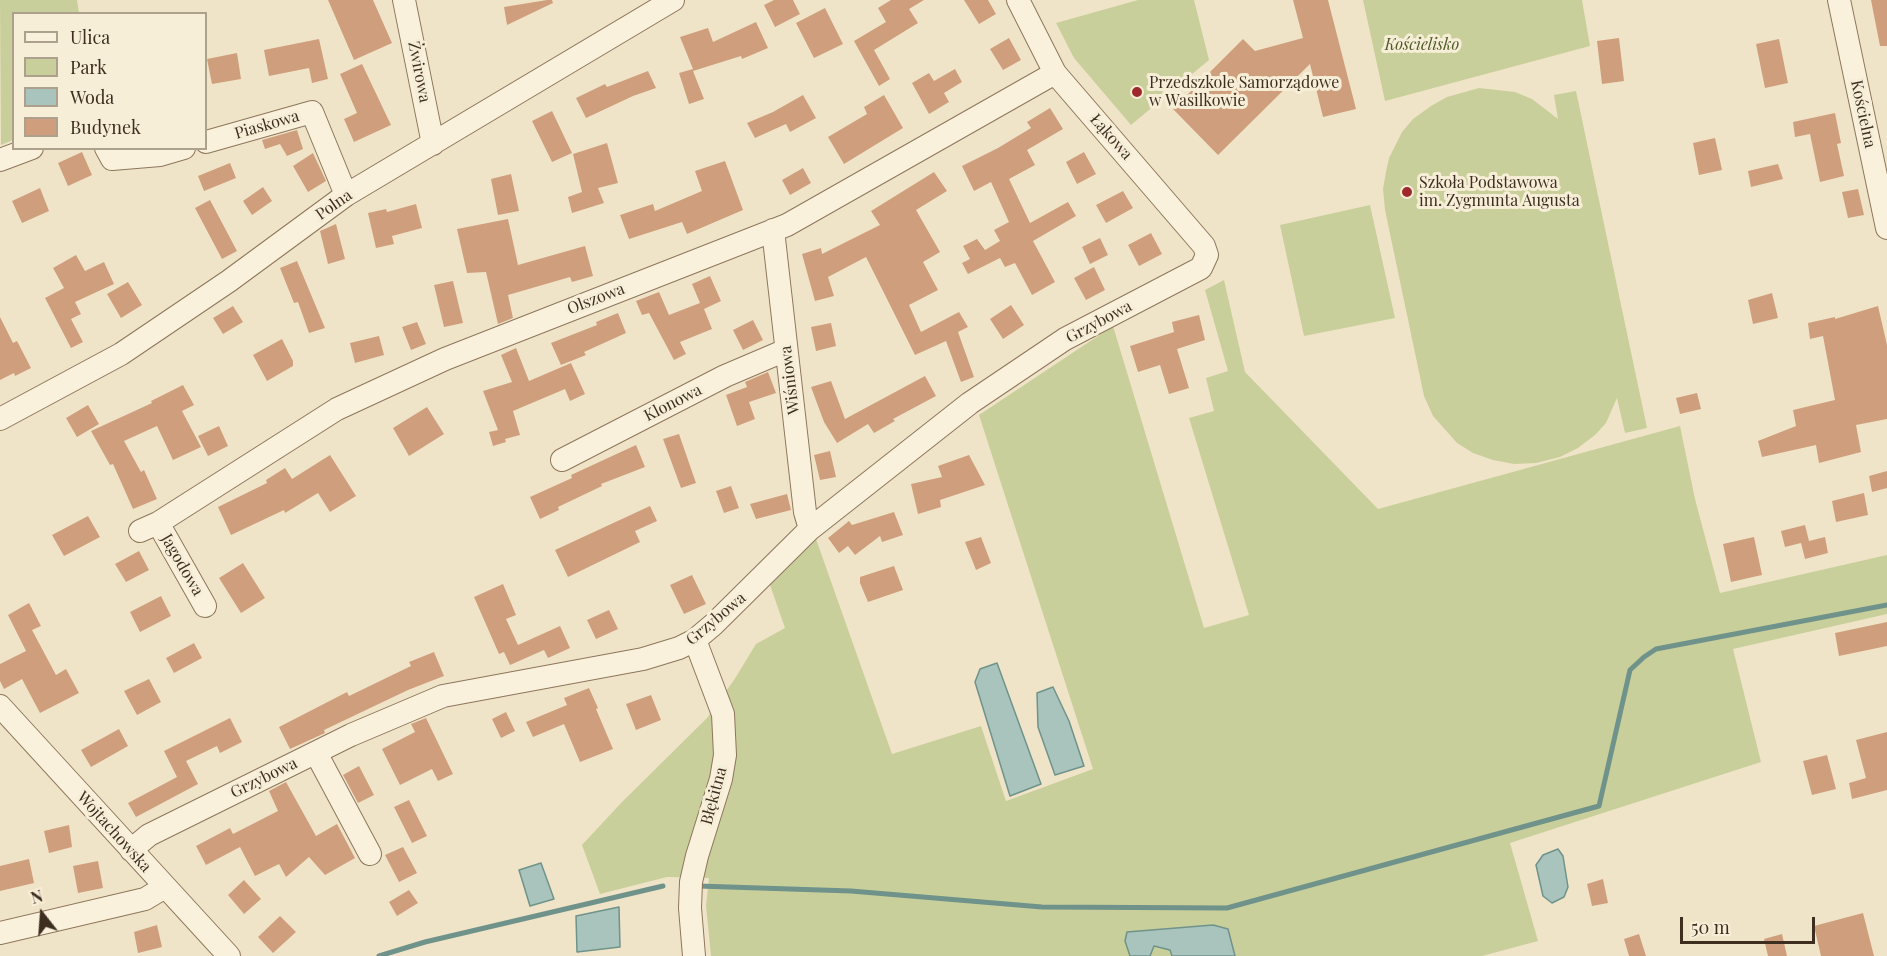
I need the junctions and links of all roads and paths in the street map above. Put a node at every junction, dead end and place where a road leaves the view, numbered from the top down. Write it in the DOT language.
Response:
graph roads {
  1 [pos="404,0"];
  2 [pos="673,0"];
  3 [pos="1018,0"];
  4 [pos="1839,0"];
  5 [pos="1055,73"];
  6 [pos="207,142"];
  7 [pos="433,144"];
  8 [pos="27,150"];
  9 [pos="107,150"];
  10 [pos="177,150"];
  11 [pos="0,160"];
  12 [pos="346,195"];
  13 [pos="1887,228"];
  14 [pos="772,230"];
  15 [pos="1200,268"];
  16 [pos="786,350"];
  17 [pos="0,419"];
  18 [pos="562,460"];
  19 [pos="149,527"];
  20 [pos="810,529"];
  21 [pos="206,606"];
  22 [pos="687,644"];
  23 [pos="0,706"];
  24 [pos="316,753"];
  25 [pos="131,850"];
  26 [pos="370,854"];
  27 [pos="165,887"];
  28 [pos="0,933"];
  29 [pos="229,956"];
  30 [pos="694,956"];
  1 -- 7 [label="street, Żwirowa"];
  2 -- 7 [label="street, Polna"];
  3 -- 5 [label="street, Łąkowa"];
  4 -- 13 [label="street, Kościelna"];
  5 -- 14 [label="street, Olszowa"];
  5 -- 15 [label="street, Łąkowa"];
  6 -- 12 [label="street, Piaskowa"];
  7 -- 12 [label="street, Polna"];
  8 -- 11 [label="street"];
  9 -- 10 [label="street"];
  12 -- 17 [label="street, Polna"];
  14 -- 16 [label="street, Wiśniowa"];
  14 -- 19 [label="street, Olszowa"];
  15 -- 20 [label="street, Grzybowa"];
  16 -- 18 [label="street, Klonowa"];
  16 -- 20 [label="street, Wiśniowa"];
  19 -- 21 [label="street, Jagodowa"];
  20 -- 22 [label="street, Grzybowa"];
  22 -- 24 [label="street, Grzybowa"];
  22 -- 30 [label="street, Błękitna"];
  23 -- 25 [label="street, Wojtachowska"];
  24 -- 25 [label="street, Grzybowa"];
  24 -- 26 [label="street"];
  25 -- 27 [label="street, Wojtachowska"];
  27 -- 28 [label="street"];
  27 -- 29 [label="street, Wojtachowska"];
}
